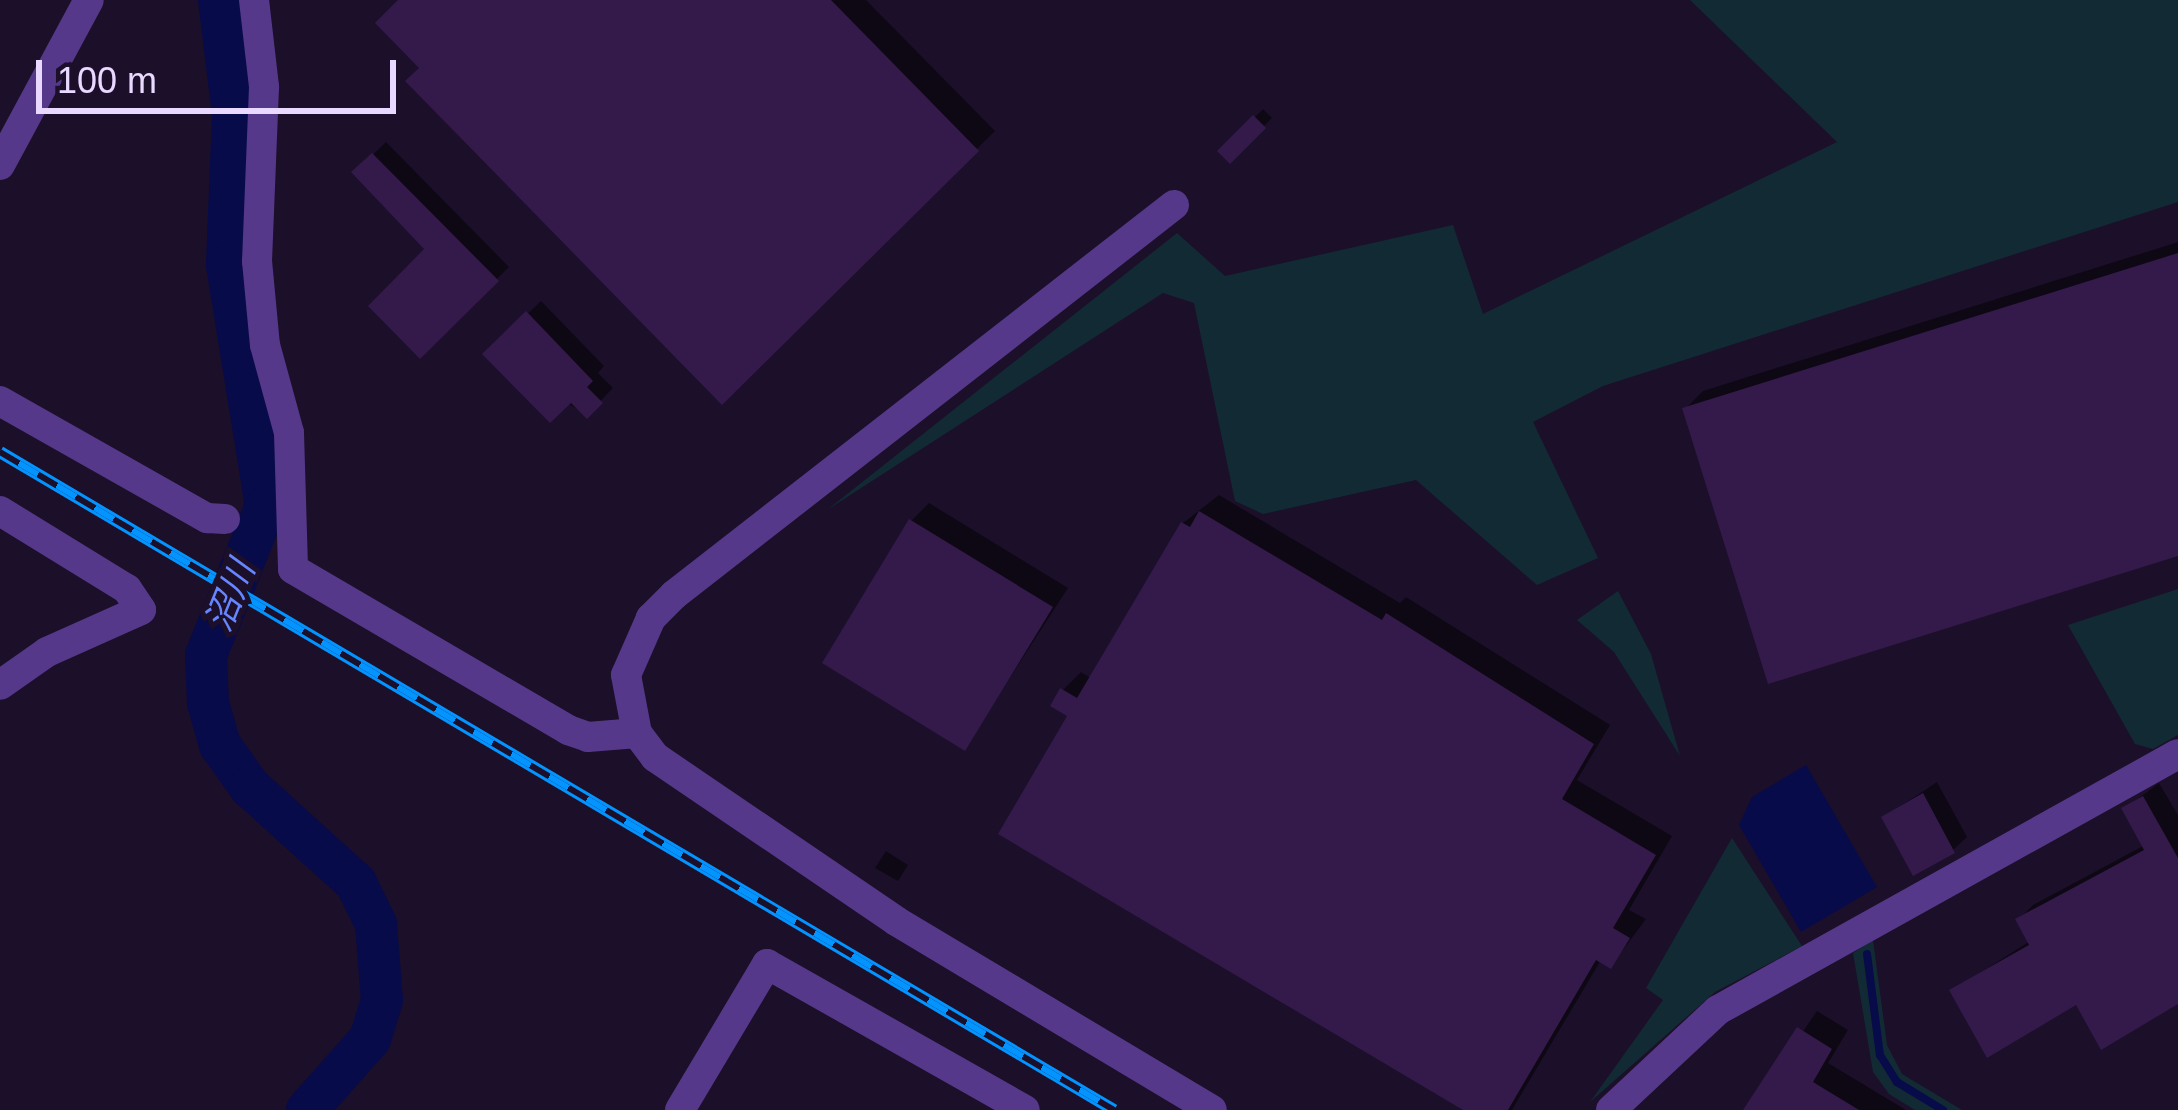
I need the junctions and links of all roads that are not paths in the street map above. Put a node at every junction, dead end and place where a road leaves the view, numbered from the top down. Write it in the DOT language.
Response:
graph roads {
  1 [pos="88,0"];
  2 [pos="254,0"];
  3 [pos="0,165"];
  4 [pos="1174,205"];
  5 [pos="0,401"];
  6 [pos="0,511"];
  7 [pos="225,519"];
  8 [pos="0,685"];
  9 [pos="637,733"];
  10 [pos="2178,754"];
  11 [pos="680,1110"];
  12 [pos="1024,1110"];
  13 [pos="1212,1110"];
  14 [pos="1612,1110"];
  1 -- 3 [label="street"];
  2 -- 9 [label="street"];
  4 -- 9 [label="street"];
  5 -- 7 [label="street"];
  6 -- 8 [label="street"];
  9 -- 13 [label="street"];
  10 -- 14 [label="street"];
  11 -- 12 [label="street"];
}
